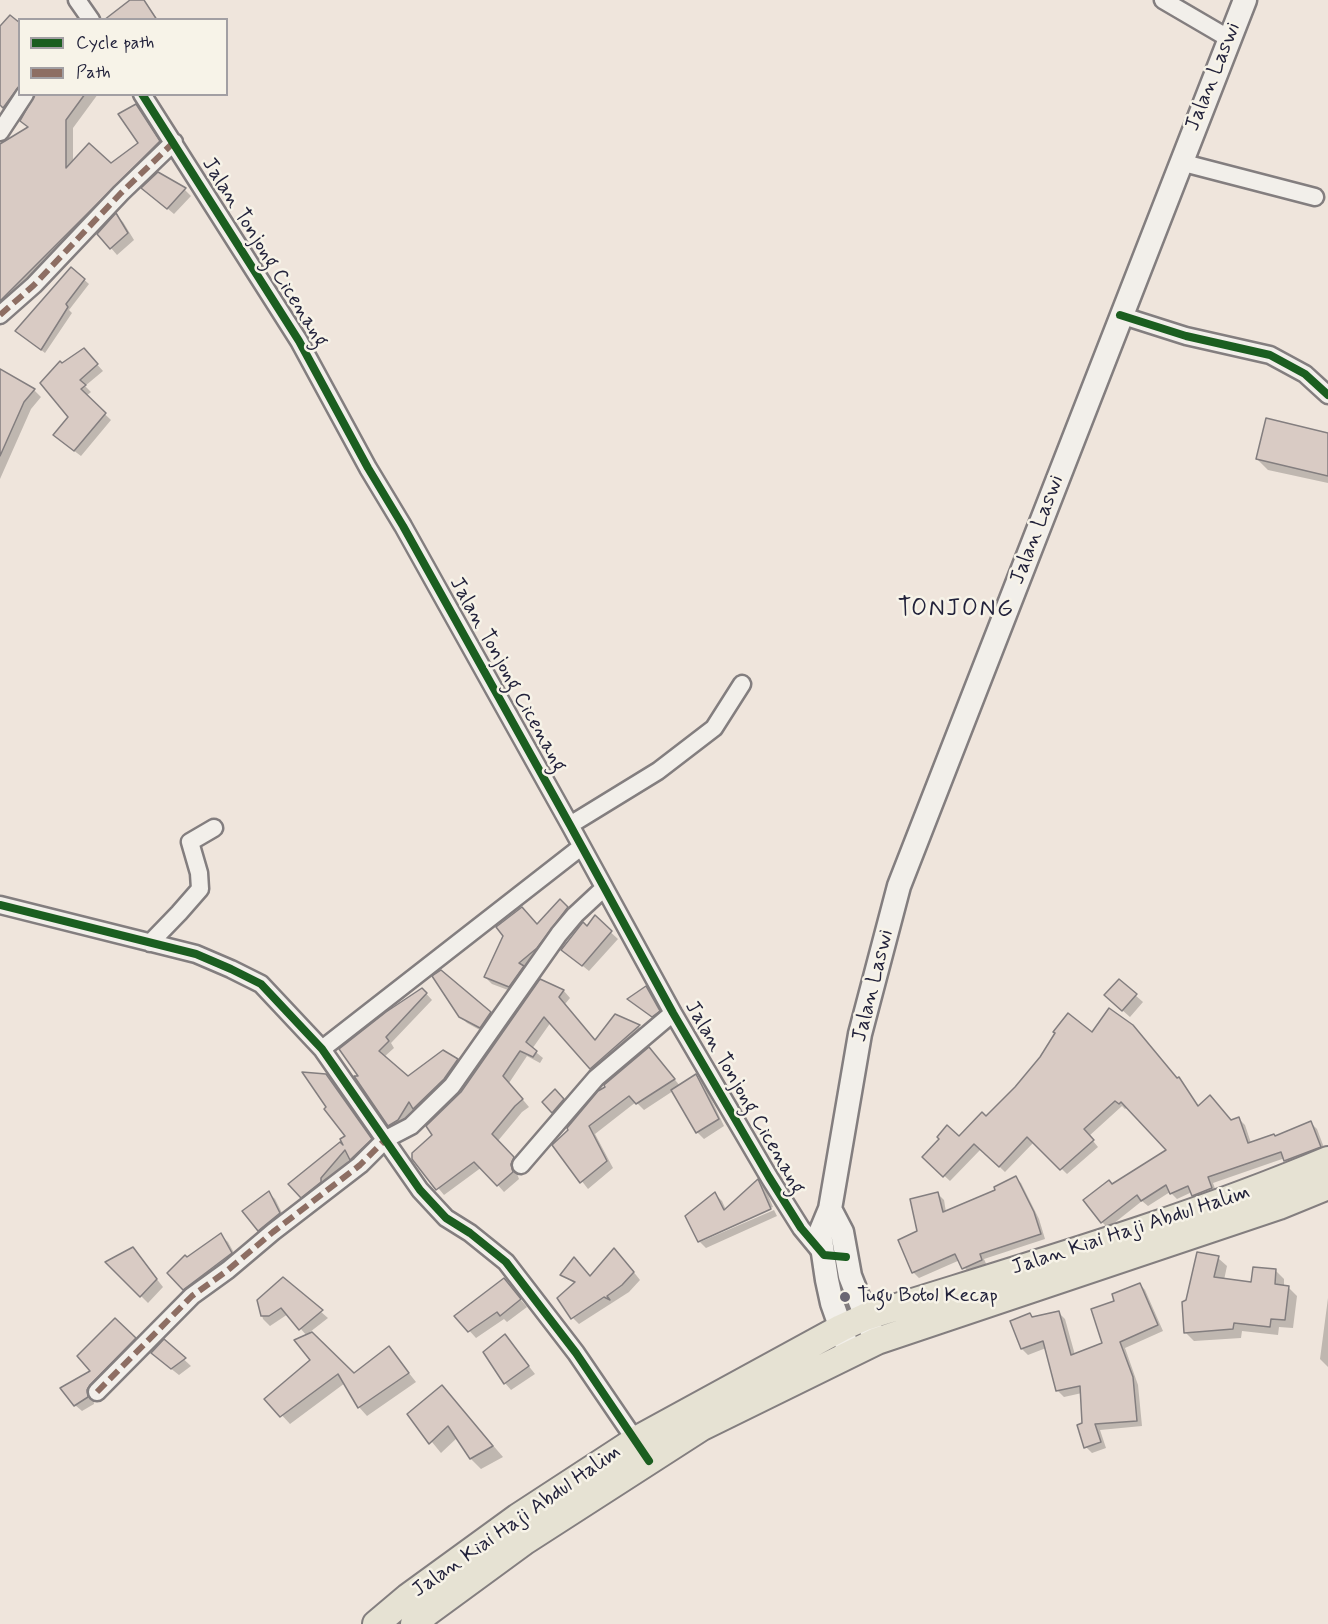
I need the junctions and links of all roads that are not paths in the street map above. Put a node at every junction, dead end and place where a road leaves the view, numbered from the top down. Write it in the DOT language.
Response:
graph roads {
  1 [pos="77,0"];
  2 [pos="1163,0"];
  3 [pos="1245,0"];
  4 [pos="90,18"];
  5 [pos="1228,39"];
  6 [pos="24,96"];
  7 [pos="143,96"];
  8 [pos="0,132"];
  9 [pos="174,142"];
  10 [pos="1180,162"];
  11 [pos="1315,197"];
  12 [pos="0,315"];
  13 [pos="1120,315"];
  14 [pos="1328,394"];
  15 [pos="742,684"];
  16 [pos="570,825"];
  17 [pos="214,828"];
  18 [pos="581,847"];
  19 [pos="604,888"];
  20 [pos="0,905"];
  21 [pos="150,943"];
  22 [pos="673,1013"];
  23 [pos="322,1050"];
  24 [pos="386,1139"];
  25 [pos="1328,1160"];
  26 [pos="521,1165"];
  27 [pos="1328,1186"];
  28 [pos="835,1256"];
  29 [pos="865,1317"];
  30 [pos="841,1328"];
  31 [pos="877,1341"];
  32 [pos="850,1354"];
  33 [pos="97,1392"];
  34 [pos="642,1451"];
  35 [pos="376,1624"];
  36 [pos="414,1624"];
  1 -- 4 [label="street"];
  2 -- 5 [label="street"];
  3 -- 5 [label="main road, Jalan Laswi"];
  5 -- 10 [label="main road, Jalan Laswi"];
  6 -- 8 [label="street"];
  7 -- 9 [label="street, Jalan Tonjong Cicenang"];
  9 -- 12 [label="street"];
  9 -- 16 [label="street, Jalan Tonjong Cicenang"];
  10 -- 11 [label="street"];
  10 -- 13 [label="main road, Jalan Laswi"];
  13 -- 14 [label="street"];
  13 -- 28 [label="main road, Jalan Laswi"];
  15 -- 16 [label="street"];
  16 -- 18 [label="street, Jalan Tonjong Cicenang"];
  17 -- 21 [label="street"];
  18 -- 19 [label="street, Jalan Tonjong Cicenang"];
  18 -- 23 [label="street"];
  19 -- 22 [label="street, Jalan Tonjong Cicenang"];
  19 -- 24 [label="street"];
  20 -- 21 [label="street"];
  21 -- 23 [label="street"];
  22 -- 26 [label="street"];
  22 -- 28 [label="street, Jalan Tonjong Cicenang"];
  23 -- 24 [label="street"];
  24 -- 33 [label="street"];
  24 -- 34 [label="street"];
  25 -- 29 [label="main road, Jalan Kiai Haji Abdul Halim"];
  27 -- 31 [label="main road, Jalan Kiai Haji Abdul Halim"];
  28 -- 29 [label="main road, Jalan Laswi"];
  28 -- 30 [label="main road, Jalan Laswi"];
  29 -- 30 [label="main road, Jalan Kiai Haji Abdul Halim"];
  29 -- 31 [label="main road, Jalan Laswi"];
  30 -- 32 [label="main road, Jalan Laswi"];
  30 -- 34 [label="main road, Jalan Kiai Haji Abdul Halim"];
  31 -- 32 [label="main road, Jalan Kiai Haji Abdul Halim"];
  32 -- 34 [label="main road, Jalan Kiai Haji Abdul Halim"];
  34 -- 35 [label="main road, Jalan Kiai Haji Abdul Halim"];
  34 -- 36 [label="main road, Jalan Kiai Haji Abdul Halim"];
}
